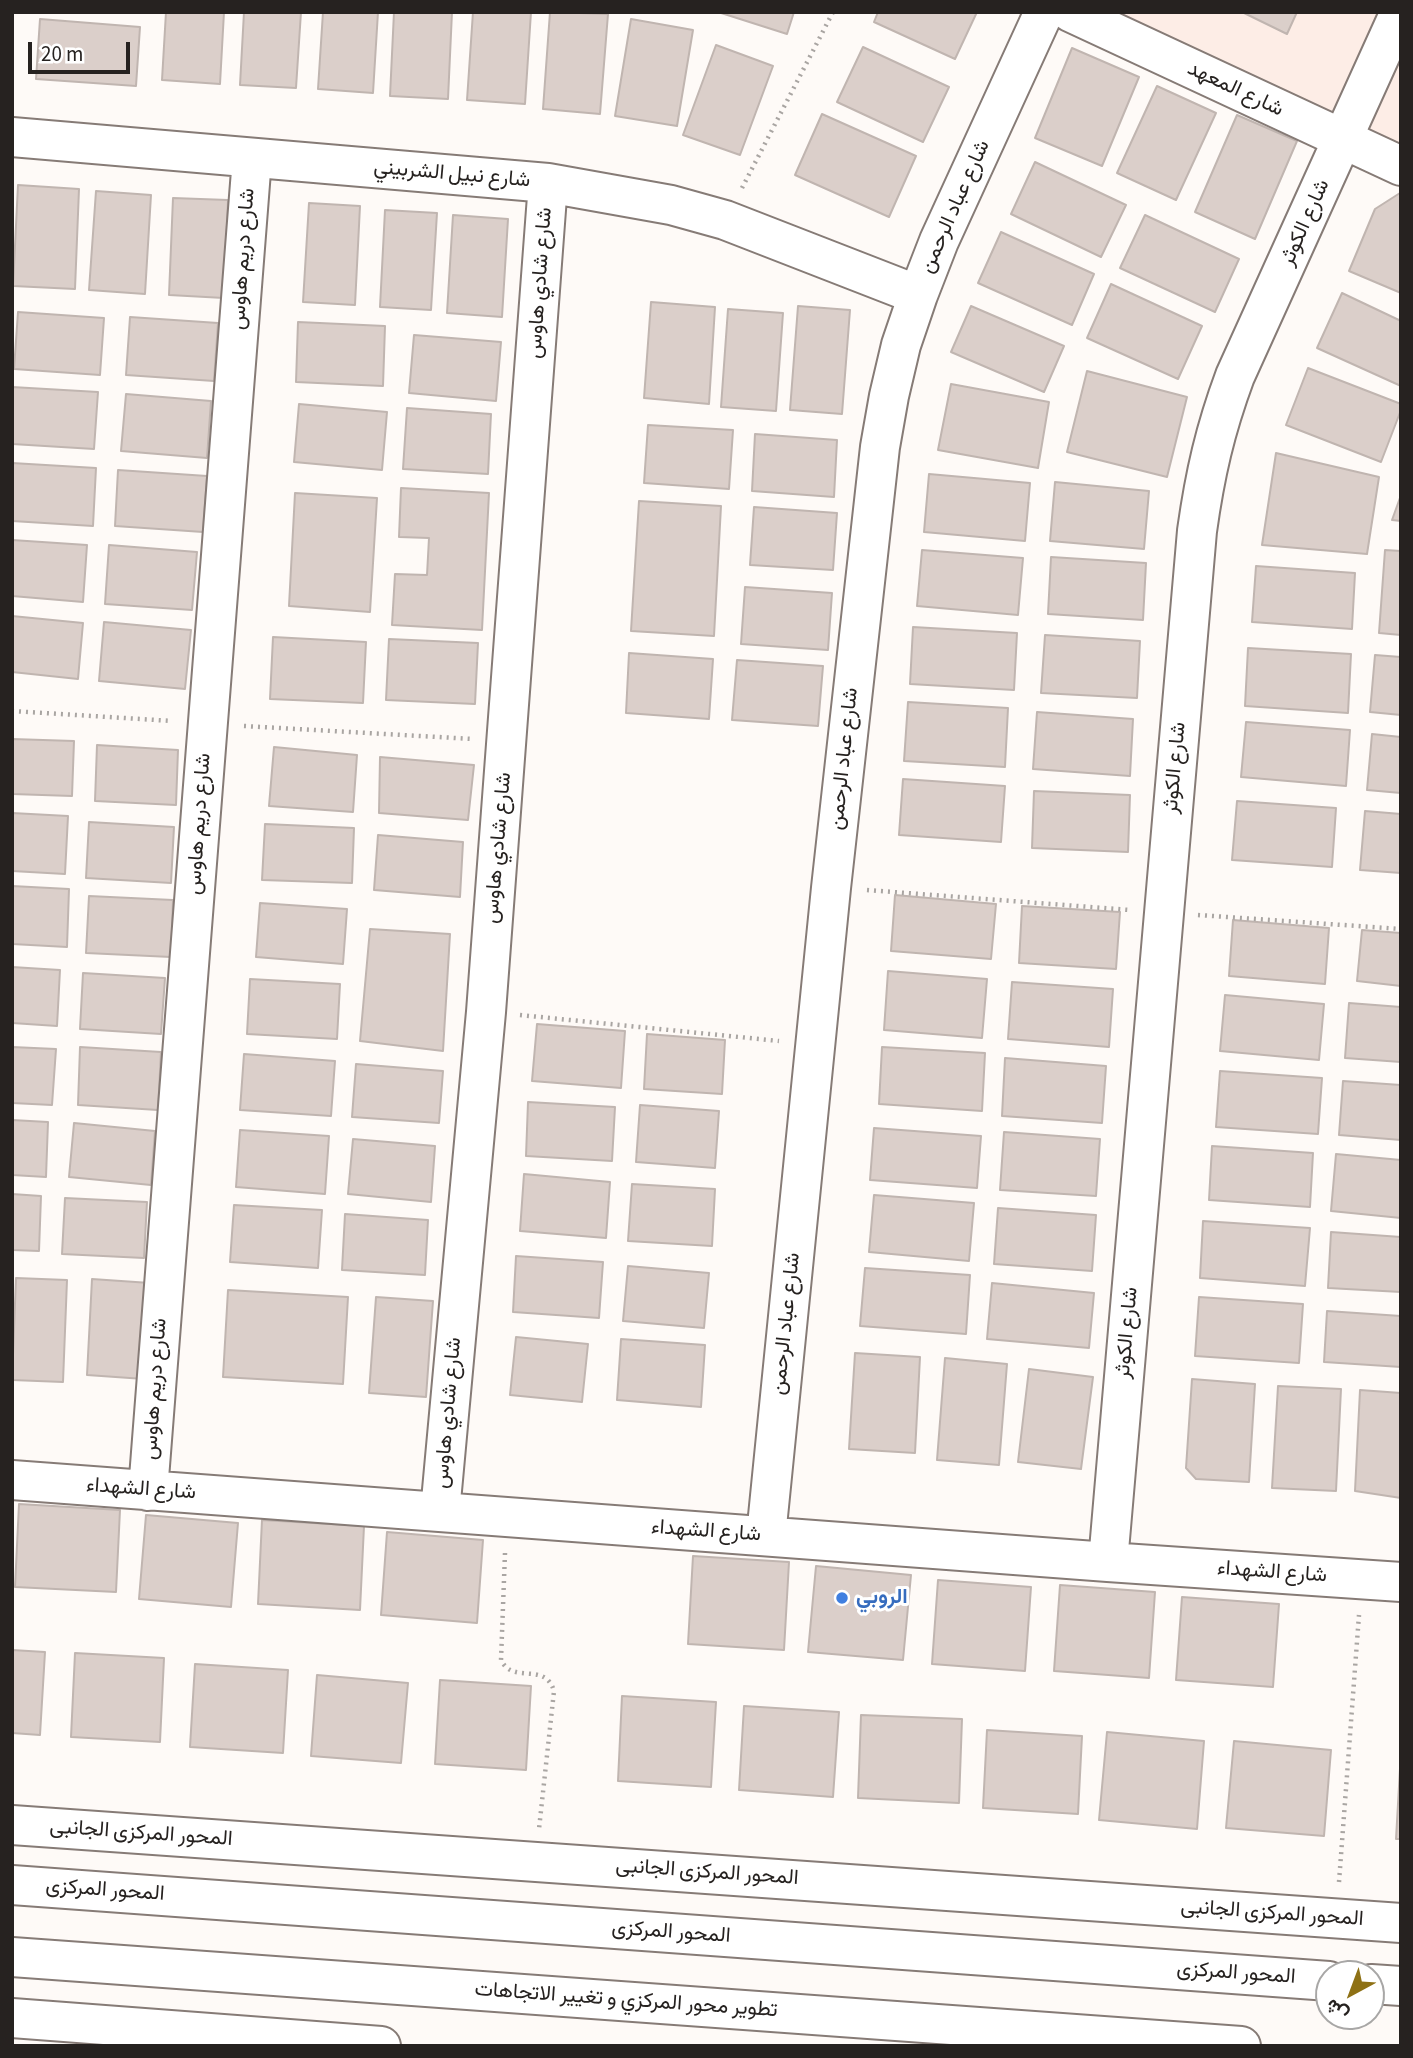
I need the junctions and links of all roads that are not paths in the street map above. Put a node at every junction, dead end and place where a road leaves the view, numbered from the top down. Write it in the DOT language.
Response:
graph roads {
  1 [pos="1044,12"];
  2 [pos="1070,12"];
  3 [pos="1400,12"];
  4 [pos="12,137"];
  5 [pos="1343,140"];
  6 [pos="252,158"];
  7 [pos="1401,166"];
  8 [pos="548,183"];
  9 [pos="918,295"];
  10 [pos="12,1480"];
  11 [pos="148,1491"];
  12 [pos="440,1512"];
  13 [pos="766,1536"];
  14 [pos="1108,1562"];
  15 [pos="1401,1582"];
  16 [pos="12,1825"];
  17 [pos="12,1885"];
  18 [pos="1401,1923"];
  19 [pos="12,1957"];
  20 [pos="1315,1980"];
  21 [pos="12,2018"];
  22 [pos="381,2046"];
  23 [pos="1241,2046"];
  1 -- 9 [label="street, شارع عباد الرحمن"];
  2 -- 5 [label="street, شارع المعهد"];
  3 -- 5 [label="street, شارع الكوثر"];
  4 -- 6 [label="street, شارع نبيل الشربيني"];
  5 -- 7 [label="street, شارع المعهد"];
  5 -- 14 [label="street, شارع الكوثر"];
  6 -- 8 [label="street, شارع نبيل الشربيني"];
  6 -- 11 [label="street, شارع دريم هاوس"];
  8 -- 9 [label="street, شارع نبيل الشربيني"];
  8 -- 12 [label="street, شارع شادي هاوس"];
  9 -- 13 [label="street, شارع عباد الرحمن"];
  10 -- 11 [label="street, شارع الشهداء"];
  11 -- 12 [label="street, شارع الشهداء"];
  12 -- 13 [label="street, شارع الشهداء"];
  13 -- 14 [label="street, شارع الشهداء"];
  14 -- 15 [label="street, شارع الشهداء"];
  16 -- 18 [label="street, المحور المركزى الجانبى"];
  17 -- 20 [label="street, المحور المركزى"];
  19 -- 23 [label="street, تطوير محور المركزي و تغيير الاتجاهات"];
  21 -- 22 [label="street"];
}
